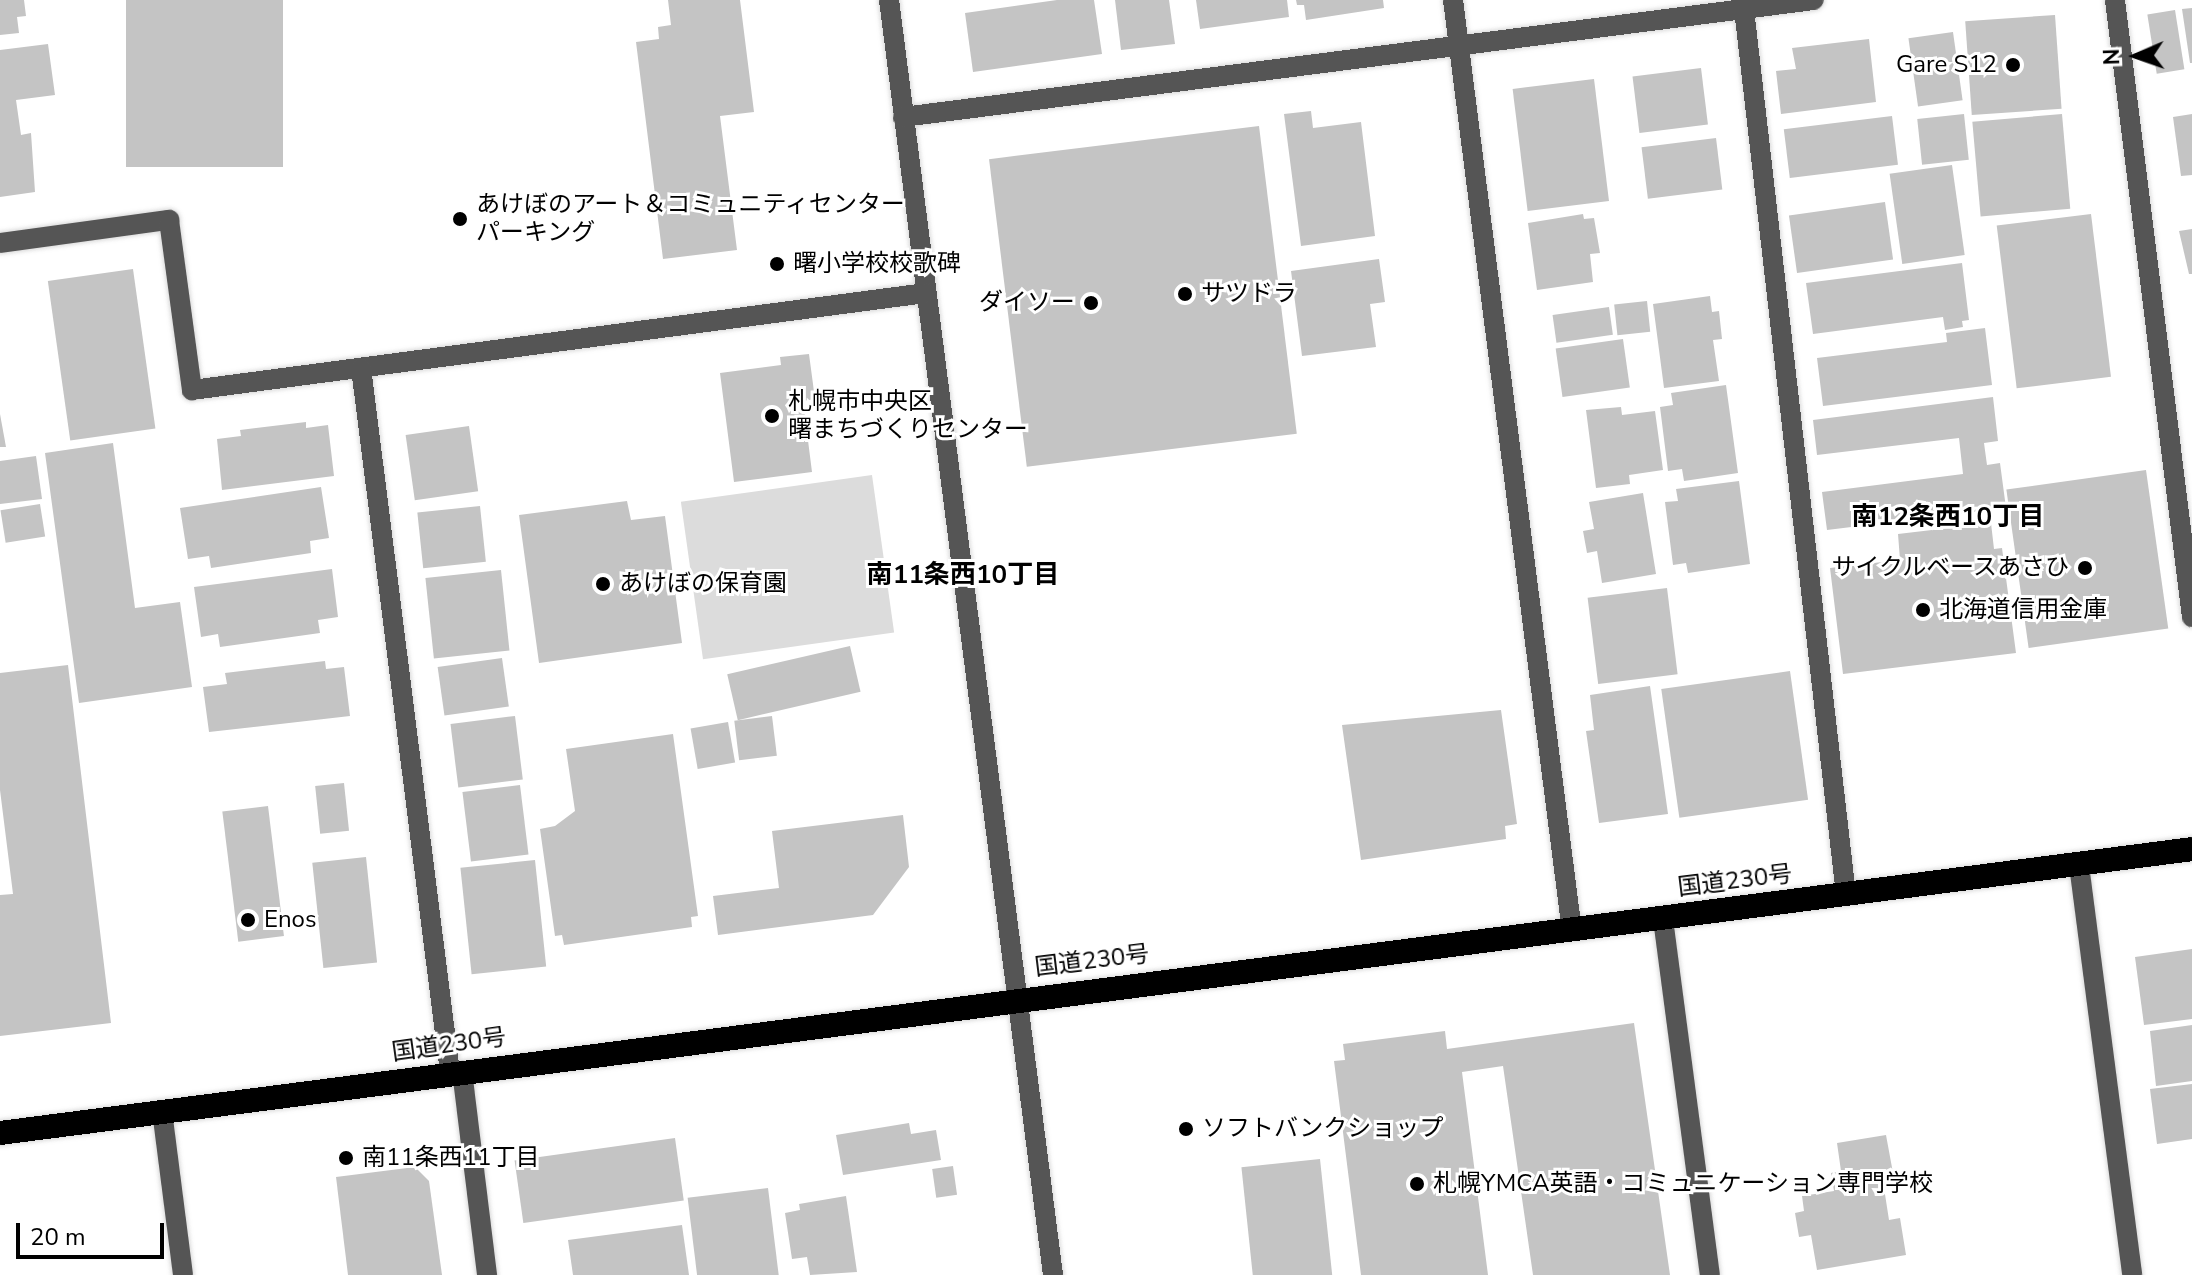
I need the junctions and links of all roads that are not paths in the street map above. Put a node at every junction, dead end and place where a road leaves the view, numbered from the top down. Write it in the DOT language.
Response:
graph roads {
  1 [pos="889,0"];
  2 [pos="1453,0"];
  3 [pos="1814,0"];
  4 [pos="2115,0"];
  5 [pos="1744,9"];
  6 [pos="1460,47"];
  7 [pos="903,117"];
  8 [pos="0,243"];
  9 [pos="926,293"];
  10 [pos="361,368"];
  11 [pos="2192,617"];
  12 [pos="2192,849"];
  13 [pos="2079,865"];
  14 [pos="1846,895"];
  15 [pos="1663,919"];
  16 [pos="1572,931"];
  17 [pos="1018,999"];
  18 [pos="456,1072"];
  19 [pos="162,1111"];
  20 [pos="0,1133"];
  21 [pos="183,1275"];
  22 [pos="487,1275"];
  23 [pos="1053,1275"];
  24 [pos="1710,1275"];
  25 [pos="2132,1275"];
  1 -- 7 [label="street"];
  2 -- 6 [label="street"];
  3 -- 5 [label="street"];
  4 -- 11 [label="street"];
  5 -- 6 [label="street"];
  5 -- 14 [label="street"];
  6 -- 7 [label="street"];
  6 -- 16 [label="street"];
  7 -- 9 [label="street"];
  8 -- 10 [label="street"];
  9 -- 10 [label="street"];
  9 -- 17 [label="street"];
  10 -- 18 [label="street"];
  12 -- 13 [label="highway, 国道230号"];
  13 -- 14 [label="highway, 国道230号"];
  13 -- 25 [label="street"];
  14 -- 15 [label="highway, 国道230号"];
  15 -- 16 [label="highway, 国道230号"];
  15 -- 24 [label="street"];
  16 -- 17 [label="highway, 国道230号"];
  17 -- 18 [label="highway, 国道230号"];
  17 -- 23 [label="street"];
  18 -- 19 [label="highway, 国道230号"];
  18 -- 22 [label="street"];
  19 -- 20 [label="highway, 国道230号"];
  19 -- 21 [label="street"];
}
